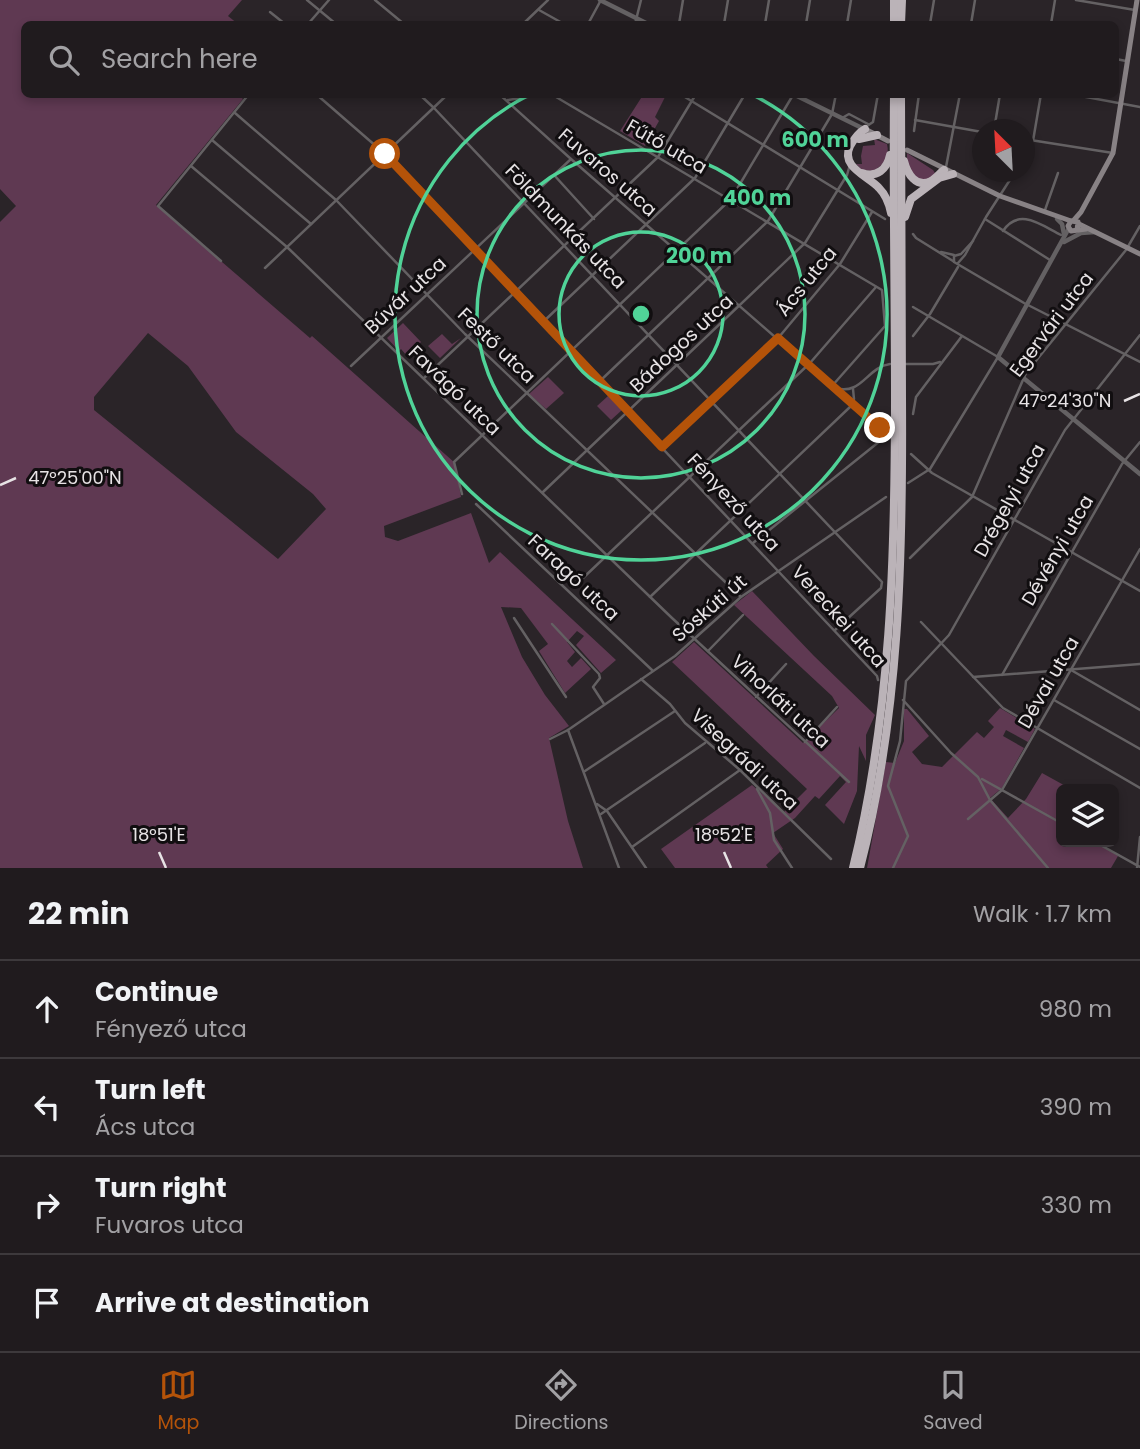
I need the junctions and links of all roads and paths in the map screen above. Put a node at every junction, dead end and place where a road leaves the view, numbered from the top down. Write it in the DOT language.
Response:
graph roads {
  1 [pos="307,0"];
  2 [pos="329,0"];
  3 [pos="375,0"];
  4 [pos="548,0"];
  5 [pos="601,0"];
  6 [pos="641,0"];
  7 [pos="683,0"];
  8 [pos="727,0"];
  9 [pos="769,0"];
  10 [pos="810,0"];
  11 [pos="851,0"];
  12 [pos="894,0"];
  13 [pos="902,0"];
  14 [pos="934,0"];
  15 [pos="975,0"];
  16 [pos="1055,0"];
  17 [pos="1076,0"];
  18 [pos="1137,0"];
  19 [pos="539,10"];
  20 [pos="1136,10"];
  21 [pos="320,11"];
  22 [pos="270,12"];
  23 [pos="281,21"];
  24 [pos="311,21"];
  25 [pos="332,21"];
  26 [pos="400,21"];
  27 [pos="526,21"];
  28 [pos="559,21"];
  29 [pos="590,21"];
  30 [pos="634,21"];
  31 [pos="636,21"];
  32 [pos="680,21"];
  33 [pos="724,21"];
  34 [pos="766,21"];
  35 [pos="806,21"];
  36 [pos="848,21"];
  37 [pos="894,21"];
  38 [pos="901,21"];
  39 [pos="930,21"];
  40 [pos="972,21"];
  41 [pos="1052,21"];
  42 [pos="1119,60"];
  43 [pos="1128,61"];
  44 [pos="246,98"];
  45 [pos="321,98"];
  46 [pos="424,98"];
  47 [pos="444,98"];
  48 [pos="504,98"];
  49 [pos="519,98"];
  50 [pos="558,98"];
  51 [pos="686,98"];
  52 [pos="694,98"];
  53 [pos="743,98"];
  54 [pos="791,98"];
  55 [pos="799,98"];
  56 [pos="835,98"];
  57 [pos="877,98"];
  58 [pos="894,98"];
  59 [pos="901,98"];
  60 [pos="918,98"];
  61 [pos="959,98"];
  62 [pos="999,98"];
  63 [pos="1040,98"];
  64 [pos="1090,98"];
  65 [pos="506,100"];
  66 [pos="692,102"];
  67 [pos="1121,104"];
  68 [pos="434,107"];
  69 [pos="1140,107"];
  70 [pos="235,113"];
  71 [pos="832,114"];
  72 [pos="842,118"];
  73 [pos="996,119"];
  74 [pos="915,120"];
  75 [pos="727,123"];
  76 [pos="954,128"];
  77 [pos="1035,129"];
  78 [pos="861,130"];
  79 [pos="893,131"];
  80 [pos="914,131"];
  81 [pos="972,131"];
  82 [pos="877,135"];
  83 [pos="212,140"];
  84 [pos="888,141"];
  85 [pos="1035,141"];
  86 [pos="763,145"];
  87 [pos="904,147"];
  88 [pos="1113,153"];
  89 [pos="385,154"];
  90 [pos="658,157"];
  91 [pos="571,159"];
  92 [pos="191,166"];
  93 [pos="800,167"];
  94 [pos="849,168"];
  95 [pos="940,172"];
  96 [pos="1058,173"];
  97 [pos="953,174"];
  98 [pos="554,175"];
  99 [pos="695,178"];
  100 [pos="1008,182"];
  101 [pos="838,190"];
  102 [pos="999,196"];
  103 [pos="617,198"];
  104 [pos="731,199"];
  105 [pos="336,200"];
  106 [pos="525,203"];
  107 [pos="872,212"];
  108 [pos="1044,212"];
  109 [pos="594,219"];
  110 [pos="885,219"];
  111 [pos="985,219"];
  112 [pos="1057,219"];
  113 [pos="768,222"];
  114 [pos="311,224"];
  115 [pos="647,224"];
  116 [pos="1074,225"];
  117 [pos="1140,226"];
  118 [pos="1003,231"];
  119 [pos="1095,232"];
  120 [pos="913,234"];
  121 [pos="1061,235"];
  122 [pos="973,240"];
  123 [pos="805,243"];
  124 [pos="566,245"];
  125 [pos="1061,245"];
  126 [pos="898,246"];
  127 [pos="287,247"];
  128 [pos="1127,248"];
  129 [pos="475,250"];
  130 [pos="678,250"];
  131 [pos="938,251"];
  132 [pos="1140,254"];
  133 [pos="954,255"];
  134 [pos="959,255"];
  135 [pos="221,261"];
  136 [pos="953,261"];
  137 [pos="1051,261"];
  138 [pos="960,262"];
  139 [pos="840,264"];
  140 [pos="265,268"];
  141 [pos="594,274"];
  142 [pos="709,278"];
  143 [pos="876,287"];
  144 [pos="516,292"];
  145 [pos="427,296"];
  146 [pos="621,304"];
  147 [pos="1027,304"];
  148 [pos="740,306"];
  149 [pos="913,307"];
  150 [pos="929,316"];
  151 [pos="544,322"];
  152 [pos="1066,324"];
  153 [pos="649,334"];
  154 [pos="1140,335"];
  155 [pos="913,336"];
  156 [pos="962,336"];
  157 [pos="469,337"];
  158 [pos="381,338"];
  159 [pos="778,338"];
  160 [pos="572,352"];
  161 [pos="1124,354"];
  162 [pos="998,357"];
  163 [pos="942,361"];
  164 [pos="1140,362"];
  165 [pos="890,364"];
  166 [pos="906,364"];
  167 [pos="678,365"];
  168 [pos="808,365"];
  169 [pos="351,366"];
  170 [pos="423,379"];
  171 [pos="1023,379"];
  172 [pos="600,381"];
  173 [pos="832,386"];
  174 [pos="853,389"];
  175 [pos="527,394"];
  176 [pos="712,401"];
  177 [pos="852,403"];
  178 [pos="628,412"];
  179 [pos="913,414"];
  180 [pos="1072,419"];
  181 [pos="740,430"];
  182 [pos="482,436"];
  183 [pos="1140,442"];
  184 [pos="662,447"];
  185 [pos="587,450"];
  186 [pos="911,454"];
  187 [pos="1124,461"];
  188 [pos="928,471"];
  189 [pos="780,473"];
  190 [pos="1140,474"];
  191 [pos="690,477"];
  192 [pos="908,483"];
  193 [pos="542,493"];
  194 [pos="462,494"];
  195 [pos="972,496"];
  196 [pos="886,497"];
  197 [pos="806,500"];
  198 [pos="476,504"];
  199 [pos="653,513"];
  200 [pos="731,520"];
  201 [pos="1013,520"];
  202 [pos="835,531"];
  203 [pos="753,543"];
  204 [pos="1140,549"];
  205 [pos="1071,553"];
  206 [pos="695,554"];
  207 [pos="607,555"];
  208 [pos="911,558"];
  209 [pos="778,570"];
  210 [pos="583,578"];
  211 [pos="1121,581"];
  212 [pos="1140,592"];
  213 [pos="650,597"];
  214 [pos="741,597"];
  215 [pos="743,615"];
  216 [pos="514,618"];
  217 [pos="921,621"];
  218 [pos="552,624"];
  219 [pos="835,630"];
  220 [pos="695,639"];
  221 [pos="942,645"];
  222 [pos="708,651"];
  223 [pos="786,664"];
  224 [pos="1140,664"];
  225 [pos="1071,670"];
  226 [pos="652,671"];
  227 [pos="1002,675"];
  228 [pos="973,677"];
  229 [pos="641,679"];
  230 [pos="878,680"];
  231 [pos="566,697"];
  232 [pos="756,697"];
  233 [pos="903,700"];
  234 [pos="1054,700"];
  235 [pos="604,704"];
  236 [pos="838,707"];
  237 [pos="1140,710"];
  238 [pos="674,711"];
  239 [pos="1037,729"];
  240 [pos="568,730"];
  241 [pos="550,739"];
  242 [pos="706,742"];
  243 [pos="805,742"];
  244 [pos="1140,749"];
  245 [pos="740,770"];
  246 [pos="585,771"];
  247 [pos="978,777"];
  248 [pos="849,782"];
  249 [pos="755,786"];
  250 [pos="1140,788"];
  251 [pos="1002,790"];
  252 [pos="990,800"];
  253 [pos="597,804"];
  254 [pos="607,811"];
  255 [pos="601,814"];
  256 [pos="968,819"];
  257 [pos="1056,820"];
  258 [pos="1140,837"];
  259 [pos="632,847"];
  260 [pos="1104,847"];
  261 [pos="831,859"];
  262 [pos="1138,867"];
  263 [pos="619,868"];
  264 [pos="646,868"];
  265 [pos="792,868"];
  266 [pos="853,868"];
  267 [pos="860,868"];
  268 [pos="893,868"];
  269 [pos="1048,868"];
  1 -- 21 [label="street"];
  2 -- 21 [label="street"];
  3 -- 26 [label="street"];
  4 -- 19 [label="street"];
  5 -- 29 [label="street"];
  5 -- 30 [label="street"];
  6 -- 31 [label="street"];
  7 -- 32 [label="street"];
  8 -- 33 [label="street"];
  9 -- 34 [label="street"];
  10 -- 35 [label="street"];
  11 -- 36 [label="street"];
  12 -- 37 [label="highway"];
  13 -- 38 [label="highway"];
  14 -- 39 [label="street"];
  15 -- 40 [label="street"];
  16 -- 41 [label="street"];
  17 -- 20 [label="street"];
  18 -- 20 [label="main road"];
  19 -- 27 [label="street"];
  19 -- 28 [label="street"];
  20 -- 43 [label="main road"];
  21 -- 24 [label="street"];
  21 -- 25 [label="street"];
  22 -- 23 [label="street"];
  42 -- 43 [label="street"];
  43 -- 67 [label="main road"];
  44 -- 70 [label="street"];
  45 -- 89 [label="street, Fényező utca"];
  46 -- 68 [label="street, Földmunkás utca"];
  47 -- 68 [label="street"];
  48 -- 65 [label="street, Fuvaros utca"];
  49 -- 65 [label="street"];
  50 -- 90 [label="street, Fűtő utca"];
  51 -- 66 [label="street"];
  52 -- 66 [label="street"];
  53 -- 75 [label="street"];
  54 -- 86 [label="street"];
  55 -- 71 [label="street"];
  56 -- 71 [label="street"];
  57 -- 78 [label="street"];
  58 -- 79 [label="highway"];
  59 -- 87 [label="highway"];
  60 -- 74 [label="street"];
  61 -- 76 [label="street"];
  62 -- 73 [label="street"];
  63 -- 77 [label="street"];
  64 -- 67 [label="street"];
  65 -- 91 [label="street, Fuvaros utca"];
  66 -- 75 [label="street"];
  66 -- 90 [label="street"];
  67 -- 69 [label="street"];
  67 -- 88 [label="main road"];
  68 -- 89 [label="street"];
  68 -- 106 [label="street, Földmunkás utca"];
  70 -- 83 [label="street"];
  70 -- 105 [label="street, Festő utca"];
  71 -- 72 [label="street"];
  71 -- 93 [label="street"];
  72 -- 78 [label="street"];
  72 -- 78 [label="street"];
  74 -- 76 [label="street"];
  74 -- 80 [label="street"];
  75 -- 86 [label="street"];
  75 -- 99 [label="street"];
  76 -- 81 [label="street"];
  76 -- 95 [label="street"];
  78 -- 79 [label="highway"];
  78 -- 82 [label="highway"];
  78 -- 126 [label="highway"];
  79 -- 126 [label="highway"];
  82 -- 84 [label="main road"];
  83 -- 92 [label="street"];
  83 -- 114 [label="street"];
  85 -- 88 [label="street"];
  86 -- 93 [label="street"];
  86 -- 104 [label="street"];
  87 -- 95 [label="main road"];
  87 -- 95 [label="highway"];
  87 -- 126 [label="highway"];
  88 -- 116 [label="main road"];
  89 -- 105 [label="street"];
  89 -- 129 [label="street, Fényező utca"];
  90 -- 99 [label="street, Fűtő utca"];
  90 -- 103 [label="street"];
  91 -- 98 [label="street, Búvár utca"];
  91 -- 103 [label="street, Fuvaros utca"];
  92 -- 127 [label="street, Favágó utca"];
  92 -- 135 [label="street"];
  93 -- 101 [label="street"];
  93 -- 113 [label="street"];
  94 -- 101 [label="street, Bádogos utca"];
  95 -- 97 [label="highway"];
  95 -- 126 [label="highway"];
  96 -- 108 [label="street"];
  97 -- 102 [label="main road"];
  98 -- 106 [label="street, Búvár utca"];
  98 -- 109 [label="street"];
  99 -- 104 [label="street, Fűtő utca"];
  99 -- 115 [label="street"];
  100 -- 102 [label="street"];
  101 -- 107 [label="street"];
  101 -- 123 [label="street, Bádogos utca"];
  102 -- 108 [label="main road"];
  102 -- 111 [label="street"];
  103 -- 109 [label="street"];
  103 -- 115 [label="street, Fuvaros utca"];
  104 -- 113 [label="street, Fűtő utca"];
  104 -- 130 [label="street"];
  105 -- 114 [label="street"];
  105 -- 145 [label="street, Festő utca"];
  106 -- 124 [label="street, Földmunkás utca"];
  106 -- 129 [label="street, Búvár utca"];
  107 -- 110 [label="street"];
  107 -- 139 [label="street, Ács utca"];
  108 -- 112 [label="main road"];
  108 -- 116 [label="main road"];
  109 -- 124 [label="street"];
  111 -- 118 [label="street"];
  111 -- 122 [label="street"];
  112 -- 116 [label="main road"];
  112 -- 125 [label="street"];
  113 -- 123 [label="street, Fűtő utca"];
  113 -- 142 [label="street"];
  114 -- 127 [label="street"];
  115 -- 130 [label="street, Fuvaros utca"];
  115 -- 141 [label="street"];
  116 -- 119 [label="main road"];
  116 -- 125 [label="street"];
  117 -- 128 [label="street, Egervári utca"];
  118 -- 121 [label="street"];
  118 -- 137 [label="street"];
  119 -- 125 [label="street"];
  119 -- 128 [label="main road"];
  120 -- 131 [label="street"];
  122 -- 134 [label="street"];
  122 -- 138 [label="street"];
  123 -- 139 [label="street, Fűtő utca"];
  123 -- 148 [label="street, Bádogos utca"];
  124 -- 141 [label="street, Földmunkás utca"];
  124 -- 144 [label="street"];
  125 -- 137 [label="street"];
  126 -- 266 [label="highway"];
  126 -- 267 [label="highway"];
  127 -- 140 [label="street"];
  127 -- 158 [label="street, Favágó utca"];
  128 -- 132 [label="main road"];
  128 -- 152 [label="street, Egervári utca"];
  129 -- 144 [label="street, Fényező utca"];
  129 -- 145 [label="street, Búvár utca"];
  130 -- 142 [label="street, Fuvaros utca"];
  130 -- 146 [label="street"];
  131 -- 133 [label="street"];
  131 -- 136 [label="street"];
  133 -- 134 [label="street"];
  133 -- 136 [label="street"];
  134 -- 138 [label="street"];
  136 -- 138 [label="street"];
  137 -- 147 [label="street"];
  138 -- 147 [label="street"];
  138 -- 150 [label="street"];
  139 -- 143 [label="street, Fűtő utca"];
  139 -- 159 [label="street, Ács utca"];
  141 -- 146 [label="street, Földmunkás utca"];
  141 -- 151 [label="street"];
  142 -- 148 [label="street, Fuvaros utca"];
  142 -- 153 [label="street"];
  143 -- 168 [label="street"];
  143 -- 173 [label="street"];
  144 -- 151 [label="street, Fényező utca"];
  144 -- 157 [label="street"];
  145 -- 157 [label="street, Festő utca"];
  145 -- 158 [label="street, Búvár utca"];
  146 -- 153 [label="street, Földmunkás utca"];
  146 -- 160 [label="street"];
  147 -- 152 [label="street"];
  147 -- 162 [label="street"];
  148 -- 159 [label="street, Fuvaros utca"];
  148 -- 167 [label="street, Bádogos utca"];
  149 -- 150 [label="street"];
  150 -- 155 [label="street"];
  150 -- 156 [label="street"];
  151 -- 160 [label="street, Fényező utca"];
  152 -- 161 [label="street"];
  152 -- 171 [label="street, Egervári utca"];
  153 -- 167 [label="street, Földmunkás utca"];
  153 -- 172 [label="street"];
  154 -- 161 [label="street, Drégelyi utca"];
  156 -- 162 [label="street"];
  156 -- 163 [label="street"];
  157 -- 170 [label="street"];
  157 -- 175 [label="street, Festő utca"];
  158 -- 169 [label="street, Búvár utca"];
  158 -- 170 [label="street, Favágó utca"];
  159 -- 168 [label="street, Fuvaros utca"];
  159 -- 176 [label="street, Ács utca"];
  160 -- 172 [label="street, Fényező utca"];
  160 -- 175 [label="street"];
  161 -- 164 [label="street"];
  161 -- 180 [label="street, Drégelyi utca"];
  162 -- 171 [label="street"];
  162 -- 188 [label="street"];
  163 -- 166 [label="street"];
  163 -- 179 [label="street"];
  165 -- 174 [label="street"];
  167 -- 176 [label="street, Földmunkás utca"];
  167 -- 178 [label="street, Bádogos utca"];
  168 -- 173 [label="street, Fuvaros utca"];
  168 -- 181 [label="street"];
  170 -- 182 [label="street, Favágó utca"];
  171 -- 180 [label="street"];
  171 -- 195 [label="street, Egervári utca"];
  172 -- 178 [label="street, Fényező utca"];
  173 -- 174 [label="street"];
  173 -- 177 [label="street, Fuvaros utca"];
  174 -- 177 [label="street"];
  175 -- 182 [label="street"];
  175 -- 185 [label="street, Festő utca"];
  176 -- 181 [label="street, Földmunkás utca"];
  176 -- 184 [label="street, Ács utca"];
  177 -- 189 [label="street"];
  177 -- 197 [label="street, Fuvaros utca"];
  178 -- 184 [label="street, Fényező utca"];
  178 -- 185 [label="street, Bádogos utca"];
  180 -- 187 [label="street"];
  180 -- 201 [label="street, Drégelyi utca"];
  181 -- 189 [label="street, Földmunkás utca"];
  181 -- 191 [label="street"];
  182 -- 193 [label="street, Favágó utca"];
  182 -- 194 [label="street"];
  183 -- 187 [label="street, Dévényi utca"];
  184 -- 191 [label="street, Fényező utca"];
  185 -- 193 [label="street, Bádogos utca"];
  185 -- 199 [label="street, Festő utca"];
  186 -- 188 [label="street"];
  187 -- 190 [label="street"];
  187 -- 205 [label="street, Dévényi utca"];
  188 -- 192 [label="street"];
  188 -- 195 [label="street"];
  189 -- 197 [label="street, Földmunkás utca"];
  189 -- 200 [label="street"];
  191 -- 199 [label="street"];
  191 -- 200 [label="street, Fényező utca"];
  193 -- 207 [label="street, Favágó utca"];
  195 -- 201 [label="street"];
  195 -- 208 [label="street, Egervári utca"];
  196 -- 202 [label="street, Sóskúti út"];
  197 -- 202 [label="street, Földmunkás utca"];
  197 -- 203 [label="street"];
  198 -- 226 [label="street, Faragó utca"];
  199 -- 206 [label="street, Festő utca"];
  199 -- 207 [label="street"];
  200 -- 203 [label="street, Fényező utca"];
  200 -- 206 [label="street"];
  201 -- 205 [label="street"];
  201 -- 221 [label="street, Drégelyi utca"];
  202 -- 209 [label="street, Sóskúti út"];
  202 -- 219 [label="street, Földmunkás utca"];
  203 -- 209 [label="street, Fényező utca"];
  204 -- 211 [label="street, Dévai utca"];
  205 -- 211 [label="street"];
  205 -- 227 [label="street, Dévényi utca"];
  206 -- 213 [label="street"];
  206 -- 214 [label="street, Festő utca"];
  207 -- 210 [label="street"];
  207 -- 213 [label="street, Favágó utca"];
  209 -- 214 [label="street, Sóskúti út"];
  209 -- 219 [label="street, Vereckei utca"];
  211 -- 212 [label="street"];
  211 -- 225 [label="street, Dévai utca"];
  213 -- 220 [label="street, Favágó utca"];
  214 -- 220 [label="street, Sóskúti út"];
  215 -- 222 [label="street"];
  216 -- 231 [label="street"];
  217 -- 221 [label="street"];
  218 -- 235 [label="street"];
  219 -- 230 [label="street, Vereckei utca"];
  220 -- 222 [label="street, Vihorláti utca"];
  220 -- 226 [label="street, Sóskúti út"];
  221 -- 228 [label="street"];
  221 -- 233 [label="street, Drégelyi utca"];
  222 -- 232 [label="street, Vihorláti utca"];
  223 -- 232 [label="street"];
  224 -- 225 [label="street"];
  225 -- 227 [label="street"];
  225 -- 234 [label="street, Dévai utca"];
  225 -- 237 [label="street"];
  226 -- 229 [label="street, Sóskúti út"];
  227 -- 228 [label="street"];
  228 -- 239 [label="street"];
  229 -- 235 [label="street, Sóskúti út"];
  229 -- 238 [label="street, Visegrádi utca"];
  232 -- 243 [label="street, Vihorláti utca"];
  233 -- 247 [label="street"];
  233 -- 268 [label="street"];
  234 -- 239 [label="street, Dévai utca"];
  234 -- 244 [label="street"];
  235 -- 240 [label="street, Sóskúti út"];
  236 -- 243 [label="street"];
  238 -- 242 [label="street, Visegrádi utca"];
  238 -- 246 [label="street"];
  239 -- 250 [label="street"];
  239 -- 251 [label="street, Dévai utca"];
  240 -- 241 [label="street, Sóskúti út"];
  240 -- 246 [label="street"];
  242 -- 245 [label="street, Visegrádi utca"];
  242 -- 254 [label="street"];
  243 -- 248 [label="street, Vihorláti utca"];
  245 -- 249 [label="street, Visegrádi utca"];
  245 -- 259 [label="street"];
  246 -- 253 [label="street"];
  247 -- 251 [label="street"];
  247 -- 252 [label="street"];
  249 -- 261 [label="street, Visegrádi utca"];
  249 -- 265 [label="street"];
  251 -- 252 [label="street, Dévai utca"];
  251 -- 257 [label="street"];
  252 -- 256 [label="street, Dévai utca"];
  252 -- 269 [label="street"];
  253 -- 254 [label="street"];
  253 -- 255 [label="street"];
  254 -- 255 [label="street"];
  254 -- 259 [label="street"];
  255 -- 263 [label="street"];
  258 -- 262 [label="street"];
  259 -- 264 [label="street"];
  260 -- 262 [label="street"];
}
